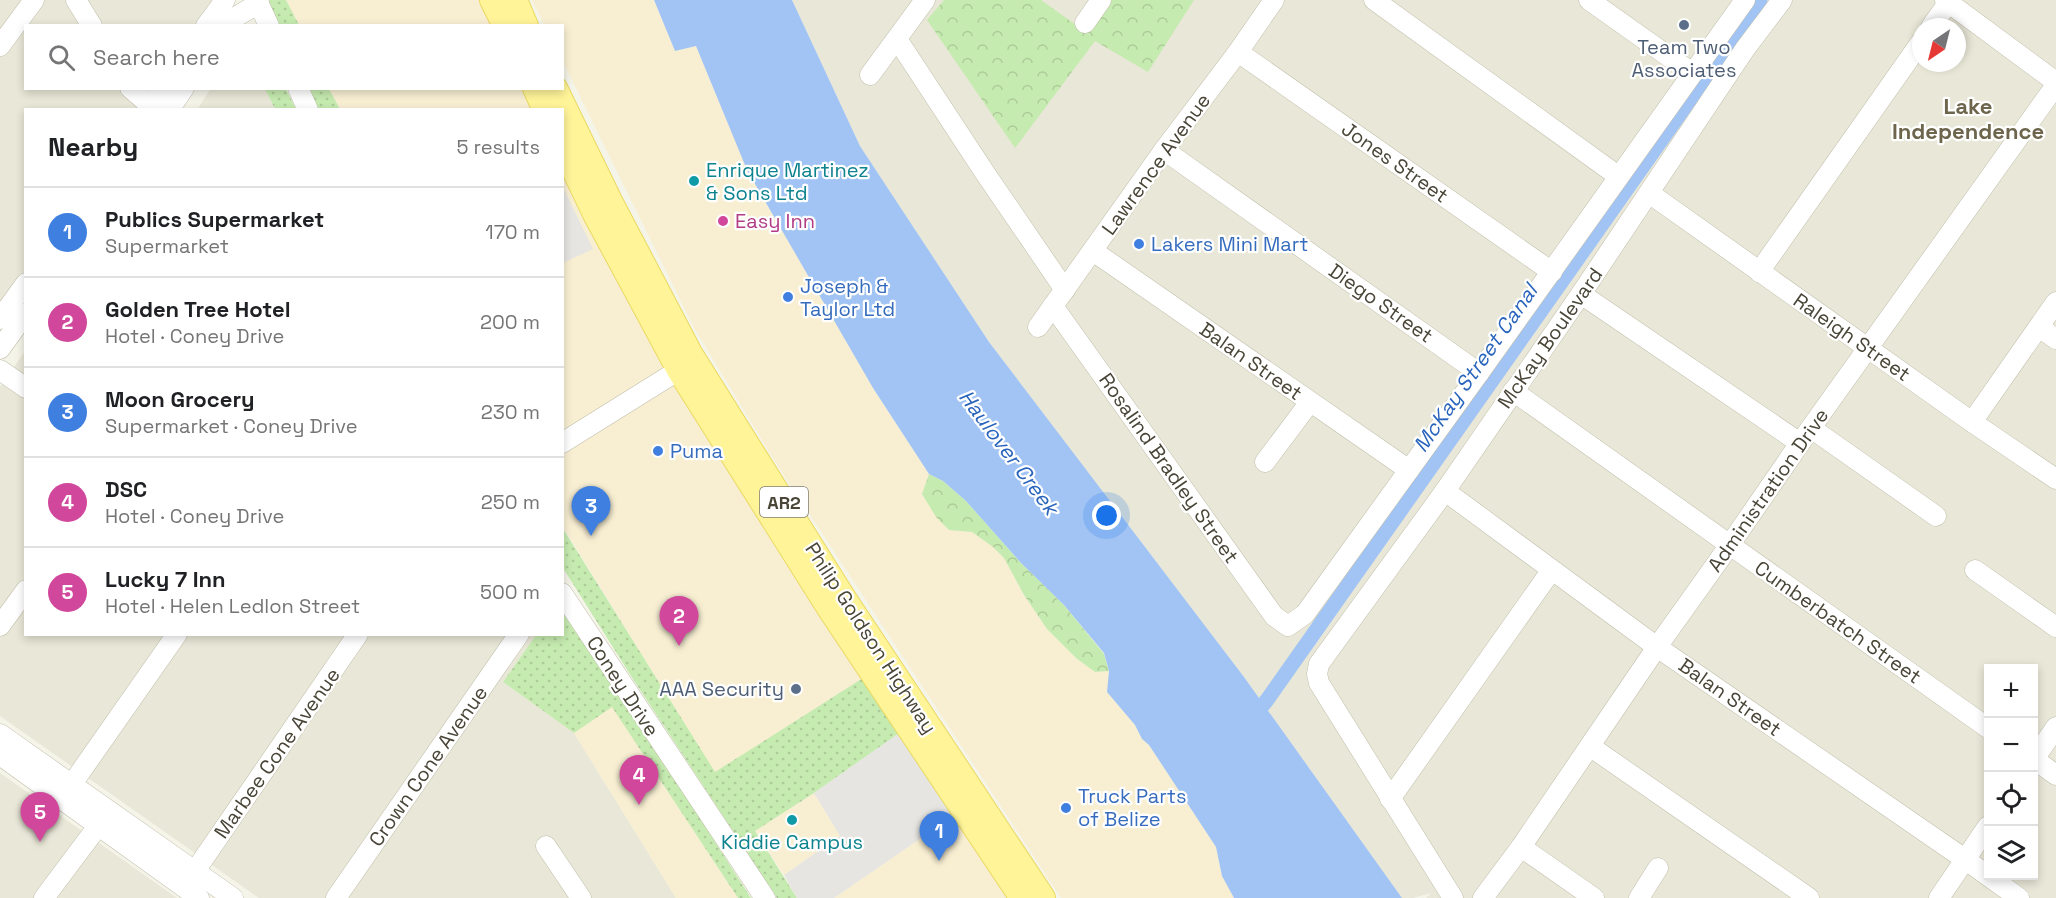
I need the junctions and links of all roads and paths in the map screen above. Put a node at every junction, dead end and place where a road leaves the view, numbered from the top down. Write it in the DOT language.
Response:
graph roads {
  1 [pos="34,0"];
  2 [pos="76,0"];
  3 [pos="225,0"];
  4 [pos="492,0"];
  5 [pos="514,0"];
  6 [pos="925,0"];
  7 [pos="1101,0"];
  8 [pos="1274,0"];
  9 [pos="1374,0"];
  10 [pos="1589,0"];
  11 [pos="1745,0"];
  12 [pos="1782,0"];
  13 [pos="1947,1"];
  14 [pos="258,2"];
  15 [pos="1937,18"];
  16 [pos="1085,23"];
  17 [pos="91,24"];
  18 [pos="207,24"];
  19 [pos="230,24"];
  20 [pos="268,24"];
  21 [pos="504,24"];
  22 [pos="525,24"];
  23 [pos="897,39"];
  24 [pos="0,46"];
  25 [pos="1238,52"];
  26 [pos="1912,55"];
  27 [pos="1692,74"];
  28 [pos="870,75"];
  29 [pos="2056,83"];
  30 [pos="132,90"];
  31 [pos="161,90"];
  32 [pos="183,90"];
  33 [pos="299,90"];
  34 [pos="536,90"];
  35 [pos="556,90"];
  36 [pos="148,107"];
  37 [pos="170,108"];
  38 [pos="307,108"];
  39 [pos="544,108"];
  40 [pos="564,149"];
  41 [pos="1164,150"];
  42 [pos="1618,176"];
  43 [pos="1649,193"];
  44 [pos="1093,251"];
  45 [pos="1552,272"];
  46 [pos="1759,272"];
  47 [pos="24,286"];
  48 [pos="1581,294"];
  49 [pos="1059,298"];
  50 [pos="2056,302"];
  51 [pos="24,316"];
  52 [pos="0,319"];
  53 [pos="1038,327"];
  54 [pos="2039,327"];
  55 [pos="2056,339"];
  56 [pos="1868,347"];
  57 [pos="0,349"];
  58 [pos="0,370"];
  59 [pos="679,370"];
  60 [pos="1479,373"];
  61 [pos="24,387"];
  62 [pos="1513,392"];
  63 [pos="1310,402"];
  64 [pos="1972,422"];
  65 [pos="1805,436"];
  66 [pos="564,442"];
  67 [pos="1264,462"];
  68 [pos="1409,470"];
  69 [pos="2056,479"];
  70 [pos="1444,492"];
  71 [pos="1936,516"];
  72 [pos="1730,546"];
  73 [pos="1975,570"];
  74 [pos="1551,571"];
  75 [pos="24,593"];
  76 [pos="564,596"];
  77 [pos="0,626"];
  78 [pos="1288,626"];
  79 [pos="2056,627"];
  80 [pos="176,636"];
  81 [pos="357,636"];
  82 [pos="518,636"];
  83 [pos="1657,647"];
  84 [pos="1984,724"];
  85 [pos="2056,727"];
  86 [pos="0,734"];
  87 [pos="1591,747"];
  88 [pos="2038,753"];
  89 [pos="0,755"];
  90 [pos="2038,762"];
  91 [pos="2056,775"];
  92 [pos="67,792"];
  93 [pos="1390,799"];
  94 [pos="98,826"];
  95 [pos="1984,833"];
  96 [pos="546,846"];
  97 [pos="1521,847"];
  98 [pos="1966,860"];
  99 [pos="1658,868"];
  100 [pos="195,871"];
  101 [pos="44,898"];
  102 [pos="199,898"];
  103 [pos="233,898"];
  104 [pos="336,898"];
  105 [pos="580,898"];
  106 [pos="765,898"];
  107 [pos="1022,898"];
  108 [pos="1043,898"];
  109 [pos="1453,898"];
  110 [pos="1483,898"];
  111 [pos="1594,898"];
  112 [pos="1640,898"];
  113 [pos="1809,898"];
  114 [pos="1939,898"];
  115 [pos="2019,898"];
  1 -- 24 [label="street"];
  2 -- 17 [label="street"];
  3 -- 18 [label="street"];
  4 -- 21 [label="main road"];
  5 -- 22 [label="main road"];
  6 -- 23 [label="street"];
  7 -- 16 [label="street"];
  8 -- 25 [label="street, Lawrence Avenue"];
  9 -- 42 [label="street"];
  10 -- 27 [label="street"];
  11 -- 27 [label="street, McKay Boulevard"];
  12 -- 43 [label="street, McKay Boulevard"];
  13 -- 15 [label="street"];
  13 -- 29 [label="street"];
  14 -- 19 [label="street"];
  14 -- 20 [label="street"];
  23 -- 28 [label="street"];
  23 -- 49 [label="street, Rosalind Bradley Street"];
  25 -- 41 [label="street, Lawrence Avenue"];
  25 -- 45 [label="street, Jones Street"];
  26 -- 46 [label="street"];
  27 -- 42 [label="street, McKay Boulevard"];
  29 -- 56 [label="street, Administration Drive"];
  30 -- 36 [label="street"];
  31 -- 36 [label="street"];
  32 -- 37 [label="street"];
  33 -- 38 [label="street"];
  34 -- 39 [label="main road"];
  35 -- 108 [label="main road, Philip Goldson Highway / AR2"];
  40 -- 59 [label="main road, Philip Goldson Highway / AR2"];
  41 -- 44 [label="street, Lawrence Avenue"];
  41 -- 60 [label="street, Diego Street"];
  42 -- 45 [label="street, McKay Boulevard"];
  43 -- 46 [label="street, Raleigh Street"];
  43 -- 48 [label="street, McKay Boulevard"];
  44 -- 49 [label="street, Lawrence Avenue"];
  44 -- 63 [label="street, Balan Street"];
  45 -- 60 [label="street, McKay Boulevard"];
  46 -- 56 [label="street, Raleigh Street"];
  47 -- 52 [label="street"];
  48 -- 62 [label="street, McKay Boulevard"];
  48 -- 65 [label="street"];
  49 -- 53 [label="street, Lawrence Avenue"];
  49 -- 78 [label="street, Rosalind Bradley Street"];
  50 -- 54 [label="street"];
  51 -- 57 [label="street"];
  54 -- 55 [label="street"];
  54 -- 64 [label="street"];
  56 -- 64 [label="street, Raleigh Street"];
  56 -- 65 [label="street, Administration Drive"];
  58 -- 61 [label="street"];
  59 -- 66 [label="street"];
  59 -- 107 [label="main road, Philip Goldson Highway / AR2"];
  60 -- 68 [label="street, McKay Boulevard"];
  62 -- 70 [label="street, McKay Boulevard"];
  62 -- 72 [label="street, Cumberbatch Street"];
  63 -- 67 [label="street"];
  63 -- 68 [label="street, Balan Street"];
  64 -- 69 [label="street, Raleigh Street"];
  65 -- 71 [label="street"];
  65 -- 72 [label="street, Administration Drive"];
  68 -- 78 [label="street, McKay Boulevard"];
  70 -- 74 [label="street, Balan Street"];
  70 -- 93 [label="street, McKay Boulevard"];
  72 -- 83 [label="street, Administration Drive"];
  72 -- 84 [label="street, Cumberbatch Street"];
  73 -- 79 [label="street"];
  74 -- 83 [label="street, Balan Street"];
  74 -- 93 [label="street"];
  75 -- 77 [label="street"];
  76 -- 106 [label="street, Coney Drive"];
  80 -- 92 [label="street"];
  81 -- 100 [label="street, Marbee Cone Avenue"];
  82 -- 104 [label="street, Crown Cone Avenue"];
  83 -- 87 [label="street, Administration Drive"];
  83 -- 98 [label="street, Balan Street"];
  85 -- 88 [label="street"];
  86 -- 92 [label="street"];
  87 -- 97 [label="street, Administration Drive"];
  87 -- 113 [label="street"];
  89 -- 92 [label="street"];
  90 -- 91 [label="street"];
  92 -- 94 [label="street"];
  92 -- 100 [label="street"];
  93 -- 109 [label="street"];
  94 -- 101 [label="street"];
  94 -- 102 [label="street"];
  95 -- 98 [label="street"];
  96 -- 105 [label="street"];
  97 -- 110 [label="street, Administration Drive"];
  97 -- 111 [label="street"];
  98 -- 114 [label="street"];
  98 -- 115 [label="street, Balan Street"];
  99 -- 112 [label="street"];
  100 -- 103 [label="street"];
}
